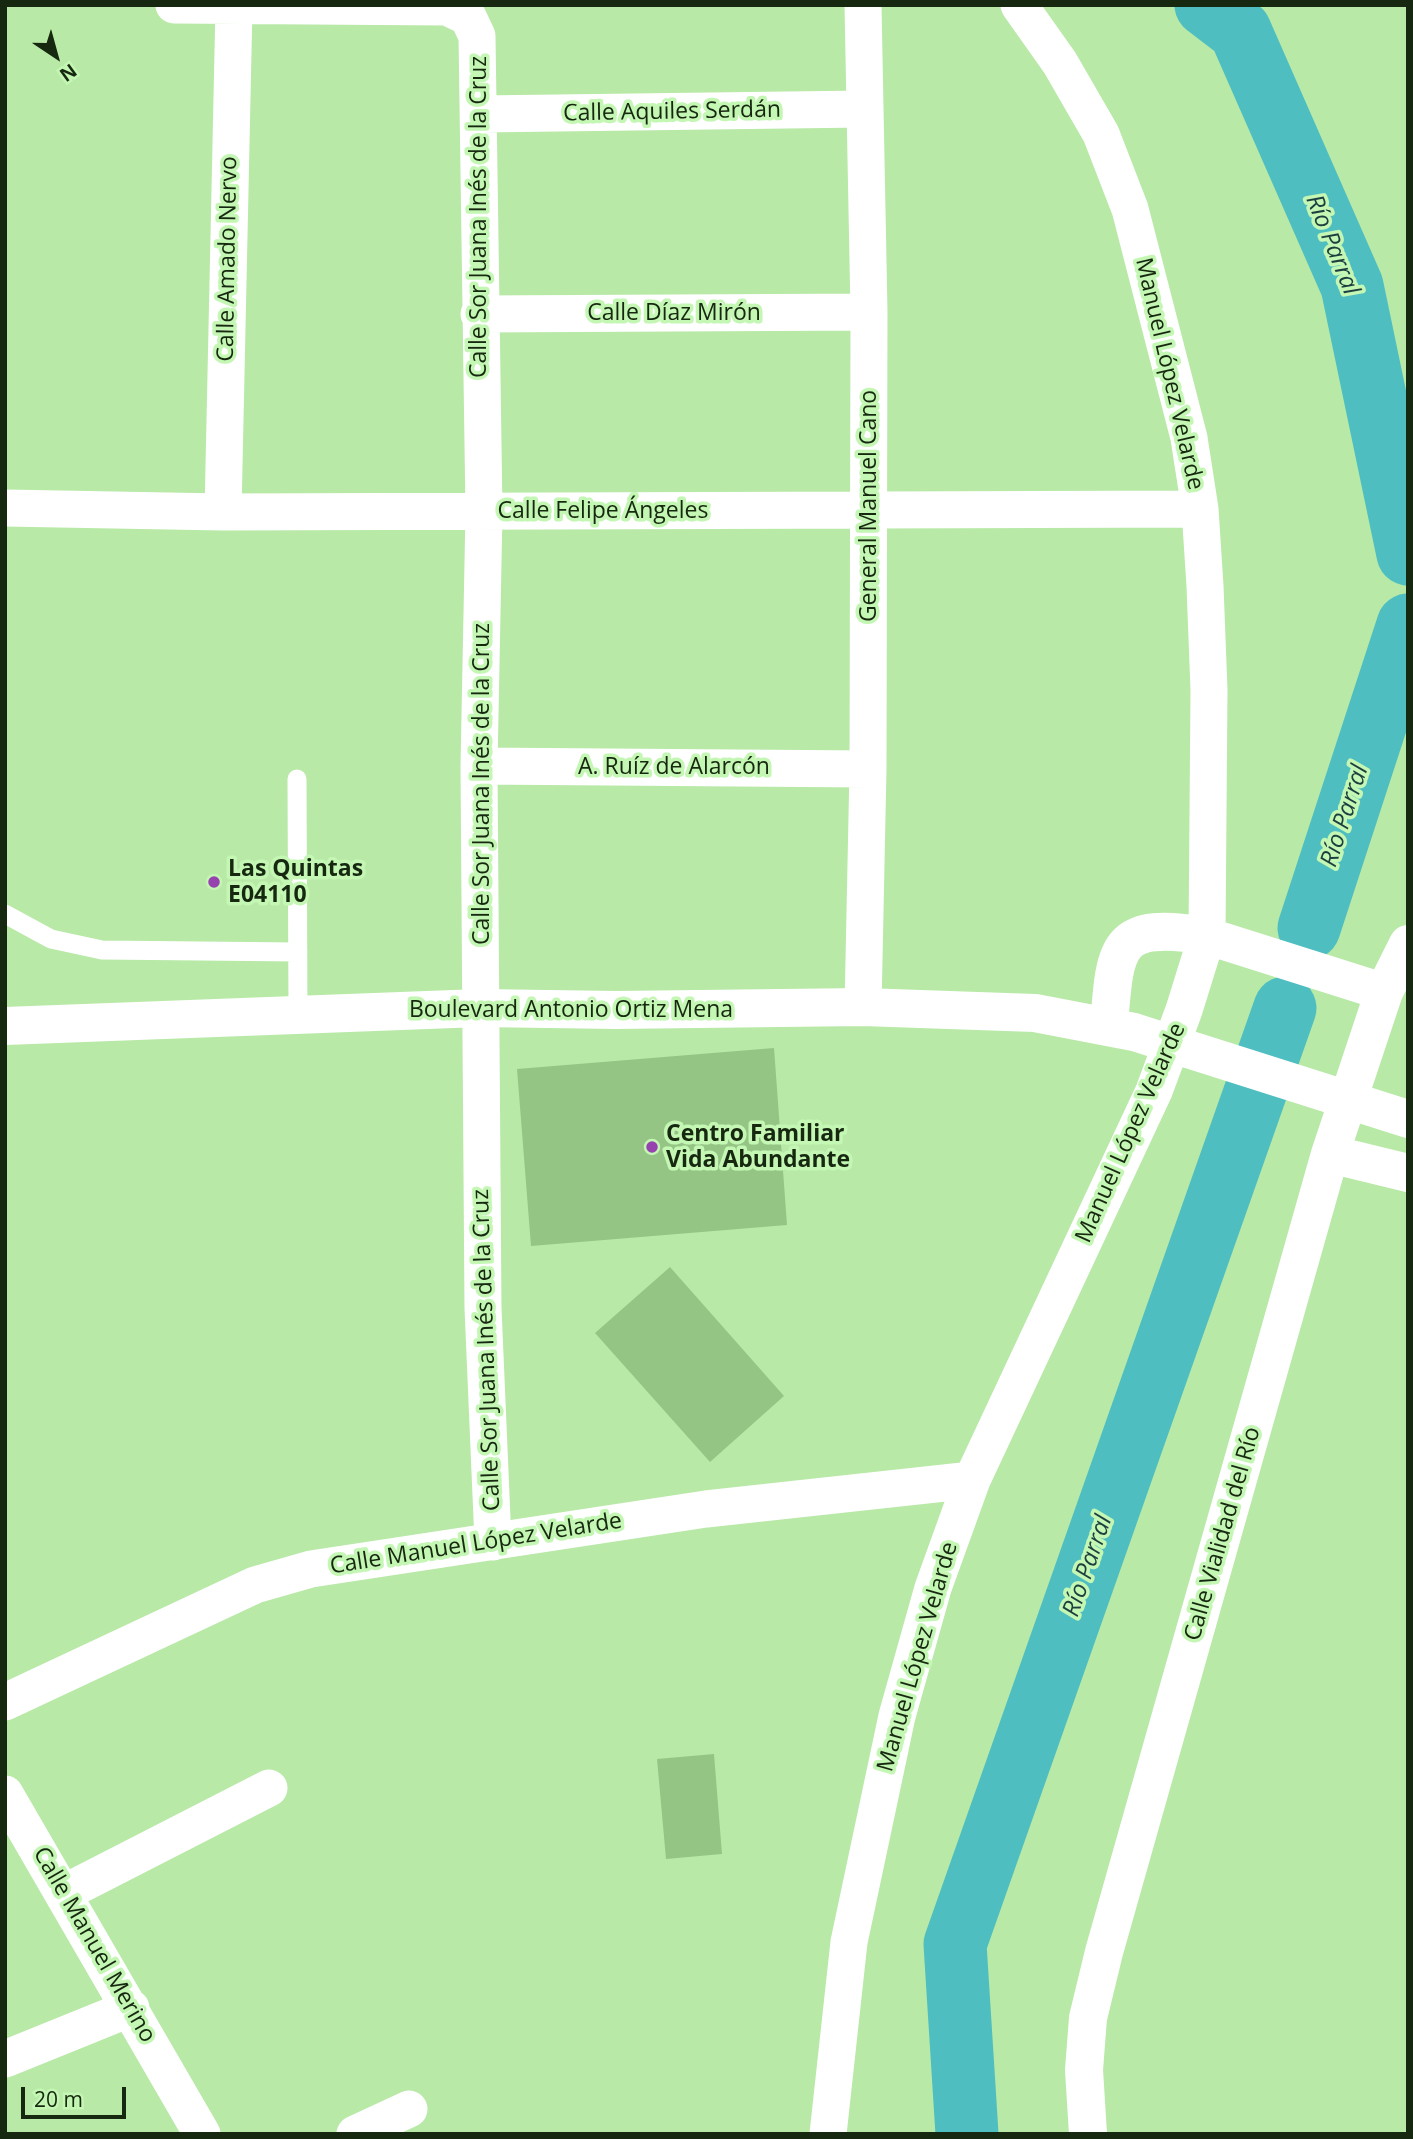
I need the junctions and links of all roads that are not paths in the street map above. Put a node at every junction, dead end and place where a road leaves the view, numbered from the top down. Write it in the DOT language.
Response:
graph roads {
  1 [pos="174,5"];
  2 [pos="863,5"];
  3 [pos="1019,5"];
  4 [pos="234,6"];
  5 [pos="864,109"];
  6 [pos="480,114"];
  7 [pos="869,312"];
  8 [pos="479,314"];
  9 [pos="5,508"];
  10 [pos="869,509"];
  11 [pos="1200,509"];
  12 [pos="223,512"];
  13 [pos="484,512"];
  14 [pos="479,766"];
  15 [pos="868,769"];
  16 [pos="297,779"];
  17 [pos="5,914"];
  18 [pos="1207,936"];
  19 [pos="1408,944"];
  20 [pos="298,951"];
  21 [pos="1384,992"];
  22 [pos="863,1007"];
  23 [pos="480,1008"];
  24 [pos="298,1014"];
  25 [pos="5,1026"];
  26 [pos="1122,1029"];
  27 [pos="1408,1119"];
  28 [pos="1330,1154"];
  29 [pos="1408,1173"];
  30 [pos="972,1480"];
  31 [pos="493,1542"];
  32 [pos="5,1702"];
  33 [pos="269,1788"];
  34 [pos="5,1794"];
  35 [pos="64,1893"];
  36 [pos="131,2008"];
  37 [pos="5,2059"];
  38 [pos="409,2109"];
  39 [pos="202,2134"];
  40 [pos="355,2134"];
  41 [pos="828,2134"];
  42 [pos="1088,2134"];
  1 -- 4 [label="street"];
  2 -- 5 [label="street, General Manuel Cano"];
  3 -- 11 [label="street, Manuel López Velarde"];
  4 -- 6 [label="street, Calle Sor Juana Inés de la Cruz"];
  4 -- 12 [label="street, Calle Amado Nervo"];
  5 -- 6 [label="street, Calle Aquiles Serdán"];
  5 -- 7 [label="street, General Manuel Cano"];
  6 -- 8 [label="street, Calle Sor Juana Inés de la Cruz"];
  7 -- 8 [label="street, Calle Díaz Mirón"];
  7 -- 10 [label="street, General Manuel Cano"];
  8 -- 13 [label="street, Calle Sor Juana Inés de la Cruz"];
  9 -- 12 [label="street, Calle Felipe Ángeles"];
  10 -- 11 [label="street, Calle Felipe Ángeles"];
  10 -- 13 [label="street, Calle Felipe Ángeles"];
  10 -- 15 [label="street, General Manuel Cano"];
  11 -- 18 [label="street, Manuel López Velarde"];
  12 -- 13 [label="street, Calle Felipe Ángeles"];
  13 -- 14 [label="street, Calle Sor Juana Inés de la Cruz"];
  14 -- 15 [label="street, A. Ruíz de Alarcón"];
  14 -- 23 [label="street, Calle Sor Juana Inés de la Cruz"];
  15 -- 22 [label="street, General Manuel Cano"];
  16 -- 20 [label="lane"];
  17 -- 20 [label="lane"];
  18 -- 21 [label="street"];
  18 -- 26 [label="main road"];
  18 -- 30 [label="street, Manuel López Velarde"];
  19 -- 21 [label="main road, Calle Vialidad del Río"];
  20 -- 24 [label="lane"];
  21 -- 28 [label="main road, Calle Vialidad del Río"];
  22 -- 23 [label="main road, Boulevard Antonio Ortiz Mena"];
  22 -- 26 [label="main road, Boulevard Antonio Ortiz Mena"];
  23 -- 24 [label="main road, Boulevard Antonio Ortiz Mena"];
  23 -- 31 [label="street, Calle Sor Juana Inés de la Cruz"];
  24 -- 25 [label="main road, Boulevard Antonio Ortiz Mena"];
  26 -- 27 [label="main road, Boulevard Antonio Ortiz Mena"];
  28 -- 29 [label="main road"];
  28 -- 42 [label="main road, Calle Vialidad del Río"];
  30 -- 31 [label="street, Calle Manuel López Velarde"];
  30 -- 41 [label="street, Manuel López Velarde"];
  31 -- 32 [label="street, Calle Manuel López Velarde"];
  33 -- 35 [label="street"];
  34 -- 35 [label="street, Calle Manuel Merino"];
  35 -- 36 [label="street, Calle Manuel Merino"];
  36 -- 37 [label="street"];
  36 -- 39 [label="street, Calle Manuel Merino"];
  38 -- 40 [label="street"];
}
